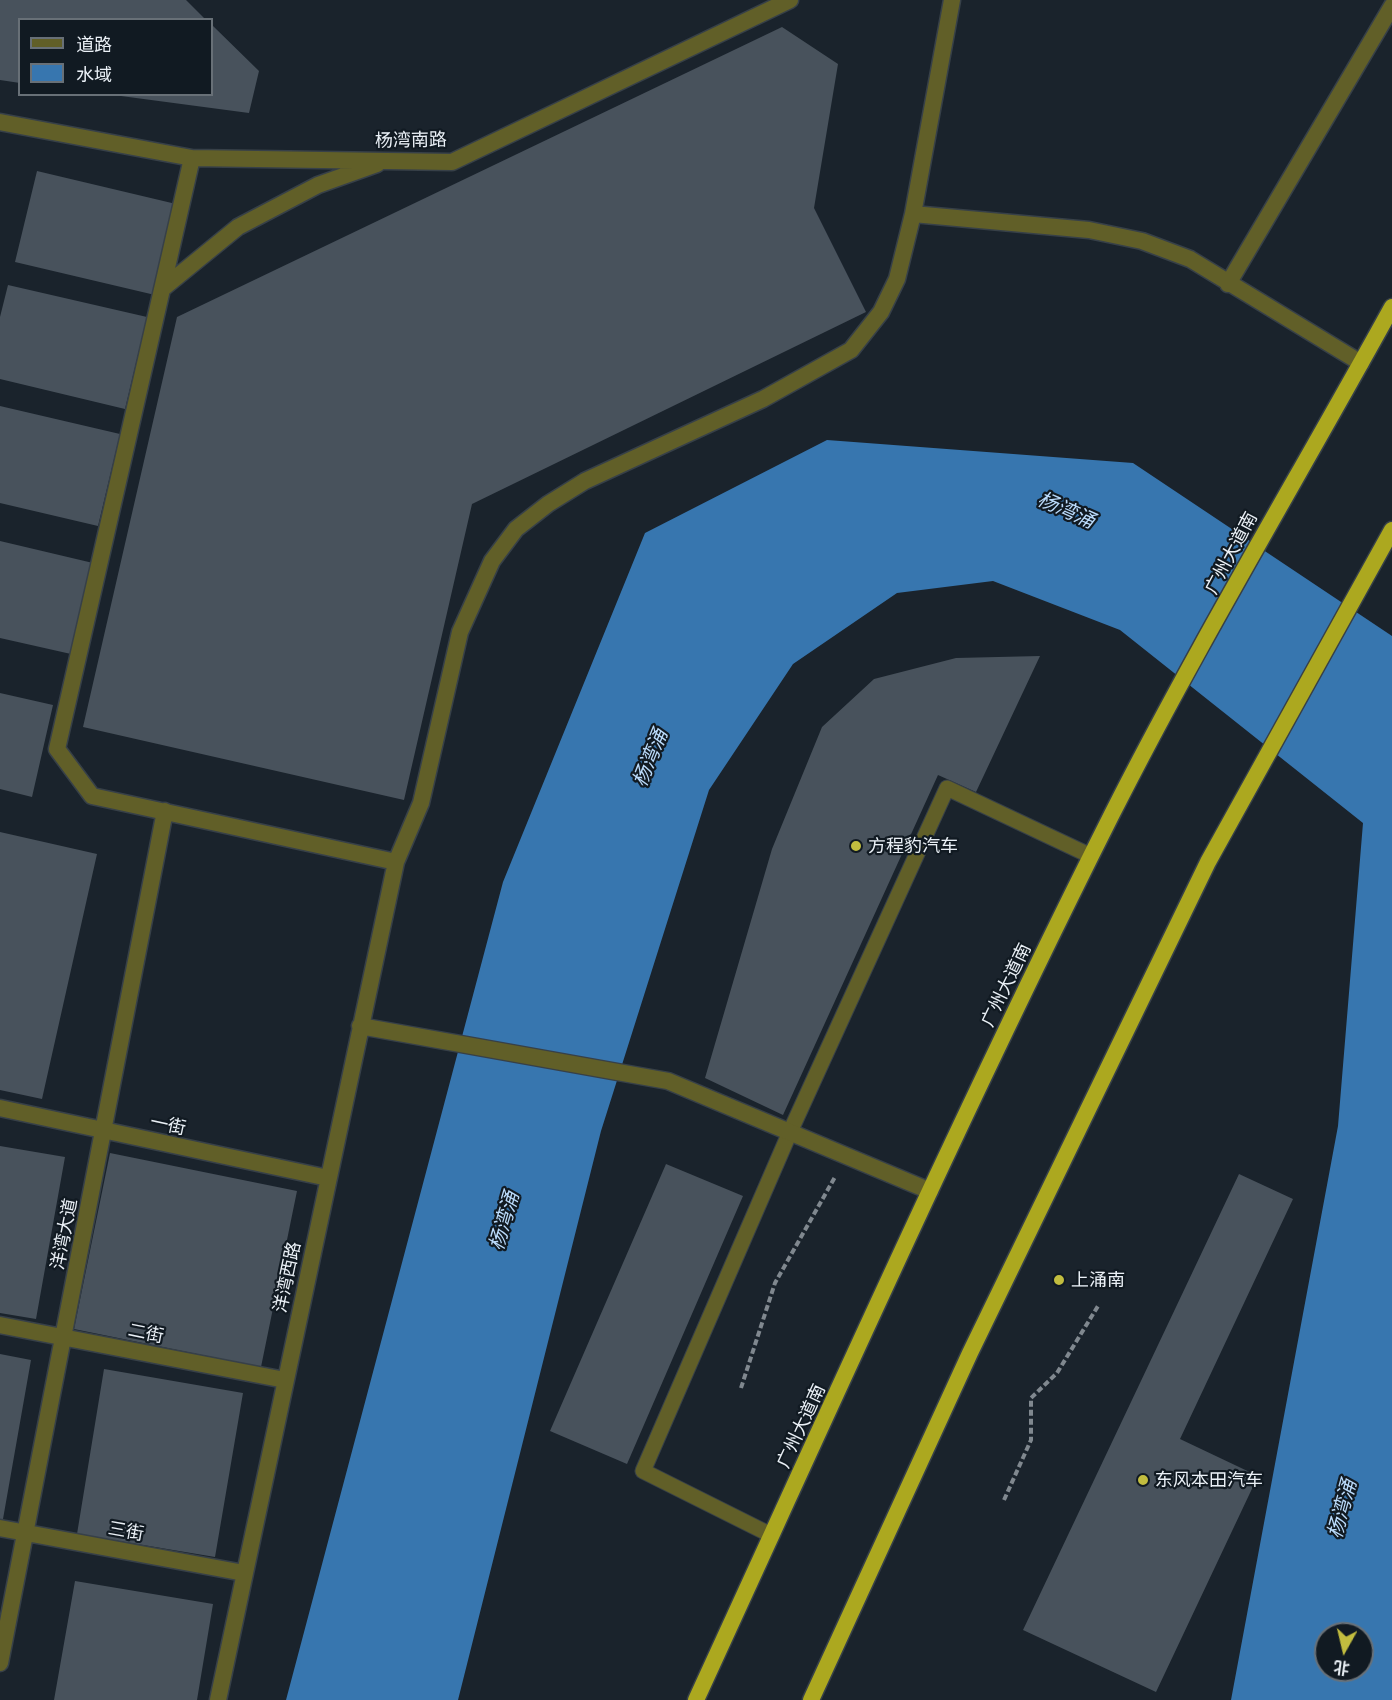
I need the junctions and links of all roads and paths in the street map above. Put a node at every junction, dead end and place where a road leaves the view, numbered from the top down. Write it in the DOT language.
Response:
graph roads {
  1 [pos="790,0"];
  2 [pos="952,0"];
  3 [pos="1392,6"];
  4 [pos="0,122"];
  5 [pos="192,158"];
  6 [pos="388,161"];
  7 [pos="913,214"];
  8 [pos="1228,284"];
  9 [pos="162,289"];
  10 [pos="1392,307"];
  11 [pos="1361,363"];
  12 [pos="1392,530"];
  13 [pos="165,811"];
  14 [pos="1091,856"];
  15 [pos="396,862"];
  16 [pos="360,1026"];
  17 [pos="0,1108"];
  18 [pos="103,1132"];
  19 [pos="789,1132"];
  20 [pos="835,1177"];
  21 [pos="328,1178"];
  22 [pos="930,1191"];
  23 [pos="1098,1306"];
  24 [pos="0,1325"];
  25 [pos="64,1337"];
  26 [pos="285,1380"];
  27 [pos="741,1388"];
  28 [pos="1004,1500"];
  29 [pos="0,1528"];
  30 [pos="27,1533"];
  31 [pos="771,1535"];
  32 [pos="244,1573"];
  33 [pos="0,1663"];
  34 [pos="218,1700"];
  35 [pos="696,1700"];
  36 [pos="811,1700"];
  1 -- 6 [label="street, 杨湾南路"];
  2 -- 7 [label="street, 洋湾西路"];
  3 -- 8 [label="street"];
  4 -- 5 [label="street, 杨湾南路"];
  5 -- 6 [label="street, 杨湾南路"];
  5 -- 9 [label="street"];
  6 -- 9 [label="street"];
  7 -- 8 [label="street"];
  7 -- 15 [label="street, 洋湾西路"];
  8 -- 11 [label="street"];
  9 -- 13 [label="street"];
  10 -- 11 [label="highway, 广州大道南"];
  11 -- 14 [label="highway, 广州大道南"];
  12 -- 36 [label="highway"];
  13 -- 15 [label="street"];
  13 -- 18 [label="street, 洋湾大道"];
  14 -- 19 [label="lane"];
  14 -- 22 [label="highway, 广州大道南"];
  15 -- 16 [label="street, 洋湾西路"];
  16 -- 19 [label="street"];
  16 -- 21 [label="street, 洋湾西路"];
  17 -- 18 [label="street, 一街"];
  18 -- 21 [label="street, 一街"];
  18 -- 25 [label="street, 洋湾大道"];
  19 -- 22 [label="street"];
  19 -- 31 [label="lane"];
  20 -- 27 [label="path"];
  21 -- 26 [label="street, 洋湾西路"];
  22 -- 31 [label="highway, 广州大道南"];
  23 -- 28 [label="path"];
  24 -- 25 [label="street, 二街"];
  25 -- 26 [label="street, 二街"];
  25 -- 30 [label="street, 洋湾大道"];
  26 -- 32 [label="street, 洋湾西路"];
  29 -- 30 [label="street, 三街"];
  30 -- 32 [label="street, 三街"];
  30 -- 33 [label="street, 洋湾大道"];
  31 -- 35 [label="highway, 广州大道南"];
  32 -- 34 [label="street, 洋湾西路"];
}
